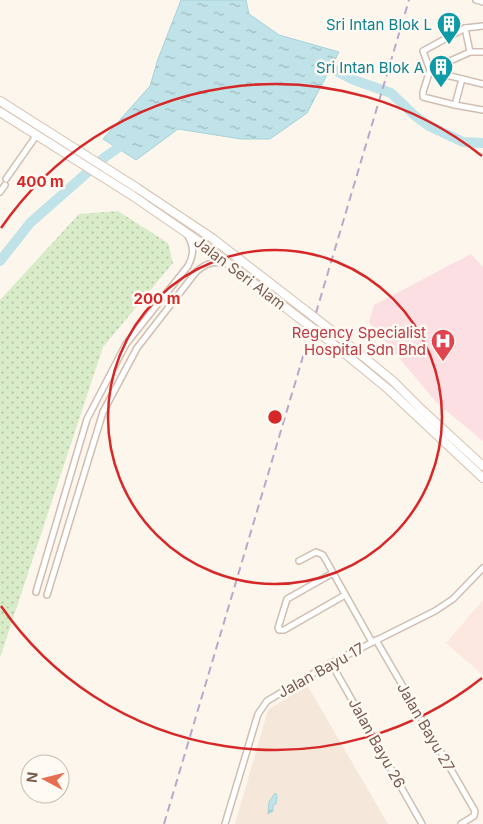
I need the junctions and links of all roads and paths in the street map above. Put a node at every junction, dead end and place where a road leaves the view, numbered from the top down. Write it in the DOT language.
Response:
graph roads {
  1 [pos="476,0"];
  2 [pos="483,2"];
  3 [pos="483,26"];
  4 [pos="465,28"];
  5 [pos="470,52"];
  6 [pos="483,52"];
  7 [pos="430,70"];
  8 [pos="462,79"];
  9 [pos="483,84"];
  10 [pos="0,101"];
  11 [pos="455,105"];
  12 [pos="483,110"];
  13 [pos="0,112"];
  14 [pos="36,136"];
  15 [pos="6,179"];
  16 [pos="5,185"];
  17 [pos="0,192"];
  18 [pos="186,233"];
  19 [pos="228,263"];
  20 [pos="483,466"];
  21 [pos="483,478"];
  22 [pos="299,561"];
  23 [pos="483,568"];
  24 [pos="333,574"];
  25 [pos="36,592"];
  26 [pos="47,595"];
  27 [pos="345,595"];
  28 [pos="374,641"];
  29 [pos="331,662"];
  30 [pos="225,824"];
  31 [pos="422,824"];
  32 [pos="461,824"];
  1 -- 2 [label="street"];
  3 -- 4 [label="street"];
  4 -- 5 [label="street"];
  4 -- 7 [label="street"];
  5 -- 6 [label="street"];
  5 -- 7 [label="street"];
  7 -- 8 [label="street"];
  7 -- 11 [label="street"];
  8 -- 9 [label="street"];
  8 -- 11 [label="street"];
  10 -- 20 [label="main road, Jalan Seri Alam, bridge"];
  11 -- 12 [label="street"];
  13 -- 14 [label="main road, Jalan Seri Alam"];
  14 -- 15 [label="street"];
  14 -- 18 [label="main road, Jalan Seri Alam"];
  16 -- 17 [label="street"];
  18 -- 19 [label="main road, Jalan Seri Alam"];
  18 -- 25 [label="street"];
  19 -- 21 [label="main road, Jalan Seri Alam, bridge"];
  19 -- 26 [label="street"];
  22 -- 24 [label="street, Jalan Bayu 27"];
  23 -- 28 [label="street, Jalan Bayu 17"];
  24 -- 27 [label="street, Jalan Bayu 27"];
  24 -- 27 [label="street"];
  27 -- 28 [label="street, Jalan Bayu 27"];
  28 -- 29 [label="street, Jalan Bayu 17"];
  28 -- 32 [label="street, Jalan Bayu 27"];
  29 -- 30 [label="street, Jalan Bayu 17"];
  29 -- 31 [label="street, Jalan Bayu 26"];
}
